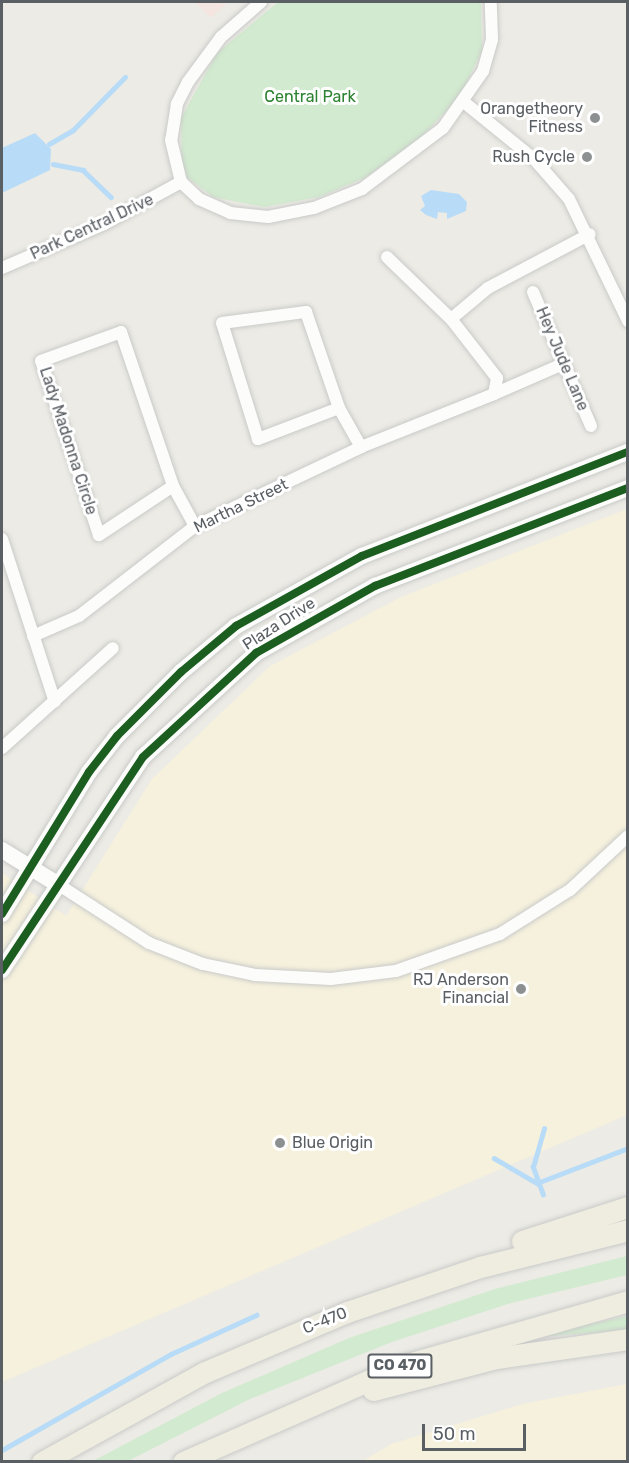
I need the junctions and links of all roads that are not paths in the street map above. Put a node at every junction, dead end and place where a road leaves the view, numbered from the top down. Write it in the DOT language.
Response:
graph roads {
  1 [pos="261,2"];
  2 [pos="491,2"];
  3 [pos="465,103"];
  4 [pos="181,182"];
  5 [pos="590,234"];
  6 [pos="387,257"];
  7 [pos="2,268"];
  8 [pos="533,292"];
  9 [pos="451,319"];
  10 [pos="627,321"];
  11 [pos="565,363"];
  12 [pos="494,394"];
  13 [pos="339,408"];
  14 [pos="591,426"];
  15 [pos="361,447"];
  16 [pos="627,452"];
  17 [pos="173,486"];
  18 [pos="627,488"];
  19 [pos="195,526"];
  20 [pos="2,539"];
  21 [pos="33,636"];
  22 [pos="113,648"];
  23 [pos="55,702"];
  24 [pos="2,748"];
  25 [pos="627,836"];
  26 [pos="2,850"];
  27 [pos="31,869"];
  28 [pos="59,885"];
  29 [pos="2,914"];
  30 [pos="2,969"];
  31 [pos="627,1207"];
  32 [pos="627,1230"];
  33 [pos="378,1300"];
  34 [pos="627,1301"];
  35 [pos="627,1339"];
  36 [pos="42,1461"];
  37 [pos="183,1461"];
  38 [pos="195,1461"];
  1 -- 4 [label="street"];
  2 -- 3 [label="street"];
  3 -- 4 [label="street"];
  3 -- 5 [label="street"];
  4 -- 7 [label="street, Park Central Drive"];
  5 -- 9 [label="street"];
  5 -- 10 [label="street"];
  6 -- 9 [label="street"];
  8 -- 11 [label="street, Hey Jude Lane"];
  9 -- 12 [label="street"];
  11 -- 12 [label="street, Martha Street"];
  11 -- 14 [label="street, Hey Jude Lane"];
  12 -- 15 [label="street, Martha Street"];
  13 -- 13 [label="street"];
  13 -- 15 [label="street"];
  15 -- 19 [label="street, Martha Street"];
  16 -- 27 [label="street, Plaza Drive"];
  17 -- 17 [label="street, Lady Madonna Circle"];
  17 -- 19 [label="street, Lady Madonna Circle"];
  18 -- 28 [label="street, Plaza Drive"];
  19 -- 21 [label="street, Martha Street"];
  20 -- 21 [label="street"];
  21 -- 23 [label="street"];
  22 -- 23 [label="street"];
  23 -- 24 [label="street"];
  25 -- 28 [label="street"];
  26 -- 27 [label="street"];
  27 -- 28 [label="street"];
  27 -- 29 [label="street, Plaza Drive"];
  28 -- 30 [label="street, Plaza Drive"];
  31 -- 33 [label="highway"];
  32 -- 33 [label="highway, C-470"];
  33 -- 36 [label="highway, C-470"];
  34 -- 37 [label="highway, CO 470"];
  35 -- 38 [label="highway"];
}
